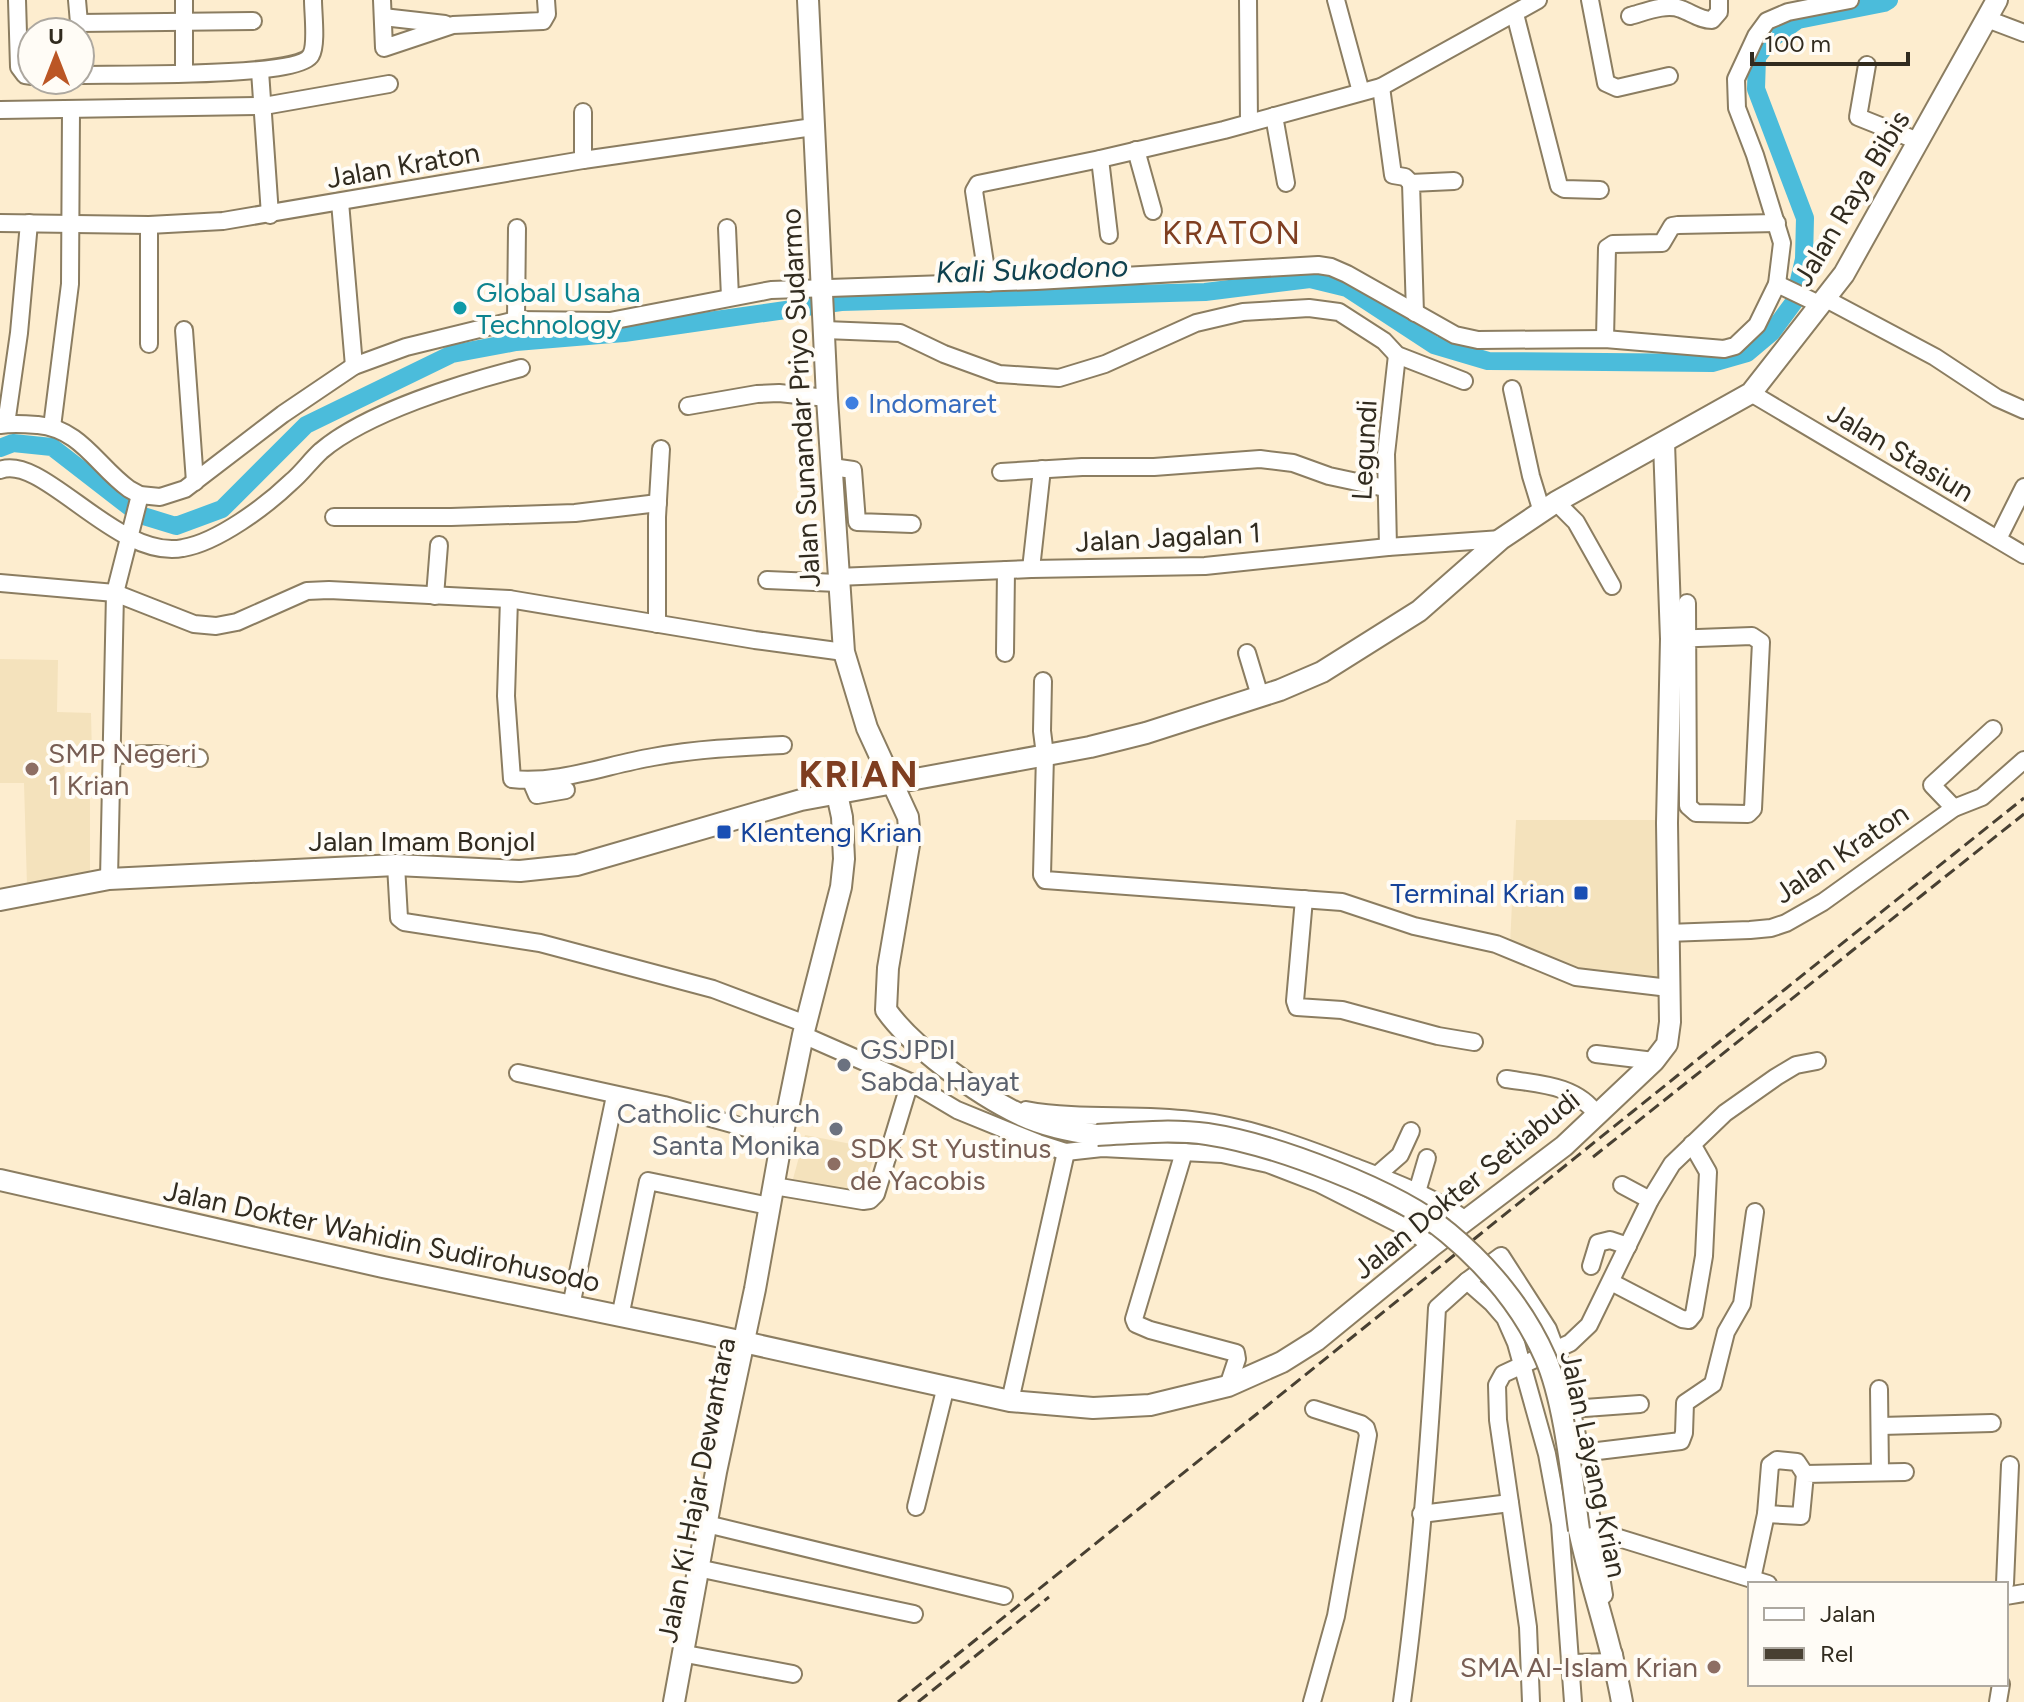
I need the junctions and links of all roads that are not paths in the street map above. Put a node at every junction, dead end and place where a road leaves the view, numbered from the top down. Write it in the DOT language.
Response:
graph roads {
  1 [pos="77,0"];
  2 [pos="184,0"];
  3 [pos="313,0"];
  4 [pos="382,0"];
  5 [pos="546,0"];
  6 [pos="808,0"];
  7 [pos="1248,0"];
  8 [pos="1336,0"];
  9 [pos="1538,0"];
  10 [pos="1590,0"];
  11 [pos="1719,0"];
  12 [pos="1850,0"];
  13 [pos="1997,0"];
  14 [pos="1515,14"];
  15 [pos="1630,16"];
  16 [pos="383,17"];
  17 [pos="1987,19"];
  18 [pos="253,21"];
  19 [pos="184,22"];
  20 [pos="453,25"];
  21 [pos="2024,33"];
  22 [pos="1867,65"];
  23 [pos="260,71"];
  24 [pos="184,73"];
  25 [pos="96,75"];
  26 [pos="1669,76"];
  27 [pos="389,84"];
  28 [pos="1381,87"];
  29 [pos="1361,92"];
  30 [pos="264,106"];
  31 [pos="0,110"];
  32 [pos="71,110"];
  33 [pos="583,112"];
  34 [pos="1274,116"];
  35 [pos="1249,123"];
  36 [pos="813,127"];
  37 [pos="1918,141"];
  38 [pos="1136,150"];
  39 [pos="1100,159"];
  40 [pos="583,160"];
  41 [pos="1454,181"];
  42 [pos="1286,183"];
  43 [pos="1411,183"];
  44 [pos="1600,190"];
  45 [pos="340,202"];
  46 [pos="1153,211"];
  47 [pos="270,215"];
  48 [pos="0,223"];
  49 [pos="29,223"];
  50 [pos="1777,223"];
  51 [pos="71,224"];
  52 [pos="149,225"];
  53 [pos="517,228"];
  54 [pos="727,228"];
  55 [pos="1109,235"];
  56 [pos="988,283"];
  57 [pos="1779,286"];
  58 [pos="824,294"];
  59 [pos="730,297"];
  60 [pos="1817,300"];
  61 [pos="1415,313"];
  62 [pos="516,320"];
  63 [pos="825,327"];
  64 [pos="184,330"];
  65 [pos="1605,339"];
  66 [pos="149,344"];
  67 [pos="1397,355"];
  68 [pos="354,366"];
  69 [pos="521,368"];
  70 [pos="1464,381"];
  71 [pos="1512,389"];
  72 [pos="1751,393"];
  73 [pos="827,398"];
  74 [pos="688,406"];
  75 [pos="2024,410"];
  76 [pos="3,425"];
  77 [pos="52,427"];
  78 [pos="1664,443"];
  79 [pos="661,449"];
  80 [pos="832,467"];
  81 [pos="1042,469"];
  82 [pos="0,470"];
  83 [pos="1001,472"];
  84 [pos="195,482"];
  85 [pos="2024,487"];
  86 [pos="1385,488"];
  87 [pos="140,498"];
  88 [pos="658,503"];
  89 [pos="1549,507"];
  90 [pos="334,517"];
  91 [pos="912,524"];
  92 [pos="128,535"];
  93 [pos="1501,539"];
  94 [pos="1998,539"];
  95 [pos="439,545"];
  96 [pos="1388,547"];
  97 [pos="2024,555"];
  98 [pos="1031,569"];
  99 [pos="1006,570"];
  100 [pos="767,580"];
  101 [pos="838,580"];
  102 [pos="0,583"];
  103 [pos="1612,586"];
  104 [pos="115,593"];
  105 [pos="435,596"];
  106 [pos="509,599"];
  107 [pos="1687,603"];
  108 [pos="657,624"];
  109 [pos="1679,638"];
  110 [pos="844,652"];
  111 [pos="1005,653"];
  112 [pos="1247,653"];
  113 [pos="1043,681"];
  114 [pos="1260,696"];
  115 [pos="1993,729"];
  116 [pos="783,745"];
  117 [pos="111,755"];
  118 [pos="1045,755"];
  119 [pos="199,758"];
  120 [pos="2024,760"];
  121 [pos="892,784"];
  122 [pos="532,786"];
  123 [pos="566,790"];
  124 [pos="837,794"];
  125 [pos="1954,808"];
  126 [pos="396,865"];
  127 [pos="109,879"];
  128 [pos="1304,899"];
  129 [pos="0,900"];
  130 [pos="1667,933"];
  131 [pos="1669,988"];
  132 [pos="805,1029"];
  133 [pos="1474,1042"];
  134 [pos="1596,1054"];
  135 [pos="1654,1061"];
  136 [pos="1817,1061"];
  137 [pos="518,1073"];
  138 [pos="1506,1079"];
  139 [pos="910,1082"];
  140 [pos="980,1090"];
  141 [pos="615,1096"];
  142 [pos="1597,1115"];
  143 [pos="1411,1131"];
  144 [pos="782,1138"];
  145 [pos="1692,1144"];
  146 [pos="1066,1152"];
  147 [pos="1184,1152"];
  148 [pos="1273,1153"];
  149 [pos="1427,1158"];
  150 [pos="1377,1175"];
  151 [pos="0,1180"];
  152 [pos="1622,1185"];
  153 [pos="774,1186"];
  154 [pos="1417,1192"];
  155 [pos="1650,1200"];
  156 [pos="769,1206"];
  157 [pos="1755,1212"];
  158 [pos="1461,1225"];
  159 [pos="1434,1245"];
  160 [pos="1628,1246"];
  161 [pos="1591,1266"];
  162 [pos="1469,1280"];
  163 [pos="1611,1282"];
  164 [pos="571,1306"];
  165 [pos="620,1317"];
  166 [pos="748,1343"];
  167 [pos="1540,1357"];
  168 [pos="946,1386"];
  169 [pos="1228,1386"];
  170 [pos="1879,1389"];
  171 [pos="1010,1401"];
  172 [pos="1640,1404"];
  173 [pos="1314,1409"];
  174 [pos="1571,1409"];
  175 [pos="1992,1423"];
  176 [pos="1881,1426"];
  177 [pos="1581,1453"];
  178 [pos="2010,1465"];
  179 [pos="1880,1472"];
  180 [pos="1905,1472"];
  181 [pos="1805,1474"];
  182 [pos="1510,1503"];
  183 [pos="916,1507"];
  184 [pos="1421,1514"];
  185 [pos="1766,1514"];
  186 [pos="715,1526"];
  187 [pos="1586,1530"];
  188 [pos="707,1570"];
  189 [pos="1760,1581"];
  190 [pos="2005,1582"];
  191 [pos="1004,1596"];
  192 [pos="914,1614"];
  193 [pos="691,1655"];
  194 [pos="1612,1662"];
  195 [pos="1573,1663"];
  196 [pos="793,1674"];
  197 [pos="674,1702"];
  198 [pos="682,1702"];
  199 [pos="1312,1702"];
  200 [pos="1402,1702"];
  201 [pos="1531,1702"];
  202 [pos="1573,1702"];
  203 [pos="1622,1702"];
  1 -- 19 [label="street"];
  2 -- 19 [label="street"];
  3 -- 23 [label="street"];
  4 -- 16 [label="street"];
  5 -- 20 [label="street"];
  6 -- 36 [label="main road, Jalan Sunandar Priyo Sudarmo"];
  7 -- 35 [label="street"];
  8 -- 29 [label="street"];
  9 -- 14 [label="street"];
  10 -- 26 [label="street"];
  11 -- 15 [label="street"];
  12 -- 50 [label="street"];
  13 -- 17 [label="main road, Jalan Raya Bibis"];
  14 -- 28 [label="street"];
  14 -- 44 [label="street"];
  16 -- 20 [label="street"];
  16 -- 20 [label="street"];
  17 -- 21 [label="street"];
  17 -- 37 [label="main road, Jalan Raya Bibis"];
  18 -- 19 [label="street"];
  19 -- 24 [label="street"];
  22 -- 37 [label="street"];
  23 -- 24 [label="street"];
  23 -- 30 [label="street"];
  24 -- 25 [label="street"];
  27 -- 30 [label="street"];
  28 -- 29 [label="street"];
  28 -- 43 [label="street"];
  29 -- 34 [label="street"];
  30 -- 32 [label="street"];
  30 -- 47 [label="street"];
  31 -- 32 [label="street"];
  32 -- 51 [label="street"];
  33 -- 40 [label="street"];
  34 -- 35 [label="street"];
  34 -- 42 [label="street"];
  35 -- 38 [label="street"];
  36 -- 40 [label="street, Jalan Kraton"];
  36 -- 58 [label="main road, Jalan Sunandar Priyo Sudarmo"];
  37 -- 60 [label="main road, Jalan Raya Bibis"];
  38 -- 39 [label="street"];
  38 -- 46 [label="street"];
  39 -- 55 [label="street"];
  39 -- 56 [label="street"];
  40 -- 45 [label="street, Jalan Kraton"];
  41 -- 43 [label="street"];
  43 -- 61 [label="street"];
  45 -- 47 [label="street, Jalan Kraton"];
  45 -- 68 [label="street"];
  47 -- 52 [label="street, Jalan Kraton"];
  48 -- 49 [label="street, Jalan Kraton"];
  49 -- 51 [label="street, Jalan Kraton"];
  49 -- 76 [label="street"];
  50 -- 57 [label="street"];
  50 -- 65 [label="street"];
  51 -- 52 [label="street, Jalan Kraton"];
  51 -- 77 [label="street"];
  52 -- 66 [label="street"];
  53 -- 62 [label="street"];
  54 -- 59 [label="street"];
  56 -- 58 [label="street"];
  56 -- 61 [label="street"];
  57 -- 60 [label="street"];
  57 -- 65 [label="street"];
  58 -- 59 [label="street"];
  58 -- 63 [label="main road, Jalan Sunandar Priyo Sudarmo"];
  59 -- 62 [label="street"];
  60 -- 72 [label="main road, Jalan Raya Bibis"];
  60 -- 75 [label="street"];
  61 -- 65 [label="street"];
  62 -- 68 [label="street"];
  63 -- 67 [label="street"];
  63 -- 73 [label="main road, Jalan Sunandar Priyo Sudarmo"];
  64 -- 84 [label="street"];
  67 -- 70 [label="street"];
  67 -- 86 [label="street, Legundi"];
  68 -- 84 [label="street"];
  69 -- 92 [label="street"];
  71 -- 89 [label="street"];
  72 -- 78 [label="main road, Jalan Raya Bibis"];
  72 -- 94 [label="street, Jalan Stasiun"];
  73 -- 74 [label="street"];
  73 -- 80 [label="main road, Jalan Sunandar Priyo Sudarmo"];
  76 -- 77 [label="street"];
  77 -- 87 [label="street"];
  78 -- 89 [label="main road, Jalan Raya Bibis"];
  78 -- 109 [label="main road, Jalan Dokter Setiabudi"];
  79 -- 88 [label="street"];
  80 -- 91 [label="street"];
  80 -- 101 [label="main road, Jalan Sunandar Priyo Sudarmo"];
  81 -- 83 [label="street"];
  81 -- 86 [label="street"];
  81 -- 98 [label="street"];
  82 -- 92 [label="street"];
  84 -- 87 [label="street"];
  85 -- 94 [label="street"];
  86 -- 96 [label="street, Legundi"];
  87 -- 92 [label="street"];
  88 -- 90 [label="street"];
  88 -- 108 [label="street"];
  89 -- 93 [label="main road, Jalan Raya Bibis"];
  89 -- 103 [label="street"];
  92 -- 104 [label="street"];
  93 -- 96 [label="street, Jalan Jagalan 1"];
  93 -- 114 [label="main road, Jalan Raya Bibis"];
  94 -- 97 [label="street, Jalan Stasiun"];
  95 -- 105 [label="street"];
  96 -- 98 [label="street, Jalan Jagalan 1"];
  98 -- 99 [label="street, Jalan Jagalan 1"];
  99 -- 101 [label="street, Jalan Jagalan 1"];
  99 -- 111 [label="street"];
  100 -- 101 [label="street, Jalan Jagalan 1"];
  101 -- 110 [label="main road, Jalan Sunandar Priyo Sudarmo"];
  102 -- 104 [label="street"];
  104 -- 105 [label="street"];
  104 -- 117 [label="street"];
  105 -- 106 [label="street"];
  106 -- 108 [label="street"];
  106 -- 122 [label="street"];
  107 -- 109 [label="street"];
  108 -- 110 [label="street"];
  109 -- 109 [label="street"];
  109 -- 130 [label="main road, Jalan Dokter Setiabudi"];
  110 -- 121 [label="main road, Jalan Sunandar Priyo Sudarmo"];
  112 -- 114 [label="street"];
  113 -- 118 [label="street"];
  114 -- 118 [label="main road, Jalan Imam Bonjol"];
  115 -- 125 [label="street"];
  116 -- 122 [label="street"];
  117 -- 119 [label="street"];
  117 -- 127 [label="street"];
  118 -- 121 [label="main road, Jalan Imam Bonjol"];
  118 -- 128 [label="street"];
  120 -- 125 [label="street, Jalan Kraton"];
  121 -- 124 [label="main road, Jalan Imam Bonjol"];
  121 -- 140 [label="main road, Jalan Sunandar Priyo Sudarmo"];
  122 -- 123 [label="street"];
  124 -- 126 [label="main road, Jalan Imam Bonjol"];
  124 -- 132 [label="main road, Jalan Ki Hajar Dewantara"];
  125 -- 130 [label="street, Jalan Kraton"];
  126 -- 127 [label="main road, Jalan Imam Bonjol"];
  126 -- 132 [label="street"];
  127 -- 129 [label="main road, Jalan Imam Bonjol"];
  128 -- 131 [label="street"];
  128 -- 133 [label="street"];
  130 -- 131 [label="main road, Jalan Dokter Setiabudi"];
  131 -- 135 [label="main road, Jalan Dokter Setiabudi"];
  132 -- 139 [label="street"];
  132 -- 144 [label="main road, Jalan Ki Hajar Dewantara"];
  134 -- 135 [label="street"];
  135 -- 142 [label="main road, Jalan Dokter Setiabudi"];
  136 -- 145 [label="street"];
  137 -- 141 [label="street"];
  138 -- 142 [label="street"];
  139 -- 146 [label="street"];
  139 -- 153 [label="street"];
  140 -- 148 [label="street"];
  140 -- 187 [label="main road, Jalan Layang Krian, bridge"];
  141 -- 144 [label="street"];
  141 -- 164 [label="street"];
  142 -- 158 [label="main road, Jalan Dokter Setiabudi"];
  143 -- 150 [label="street"];
  144 -- 153 [label="main road, Jalan Ki Hajar Dewantara"];
  145 -- 155 [label="street"];
  145 -- 163 [label="street"];
  146 -- 147 [label="street"];
  146 -- 171 [label="street"];
  147 -- 148 [label="street"];
  147 -- 169 [label="street"];
  148 -- 150 [label="street"];
  148 -- 159 [label="street"];
  149 -- 154 [label="street"];
  150 -- 154 [label="street"];
  151 -- 164 [label="main road, Jalan Dokter Wahidin Sudirohusodo"];
  152 -- 155 [label="street"];
  153 -- 156 [label="main road, Jalan Ki Hajar Dewantara"];
  154 -- 158 [label="street"];
  155 -- 160 [label="street"];
  156 -- 165 [label="street"];
  156 -- 166 [label="main road, Jalan Ki Hajar Dewantara"];
  157 -- 177 [label="street"];
  158 -- 159 [label="main road, Jalan Dokter Setiabudi, bridge"];
  159 -- 169 [label="main road, Jalan Dokter Setiabudi"];
  160 -- 161 [label="street"];
  160 -- 163 [label="street"];
  162 -- 167 [label="street"];
  162 -- 167 [label="street"];
  162 -- 184 [label="street"];
  163 -- 167 [label="street"];
  164 -- 165 [label="main road, Jalan Dokter Wahidin Sudirohusodo"];
  165 -- 166 [label="main road, Jalan Dokter Wahidin Sudirohusodo"];
  166 -- 168 [label="main road, Jalan Dokter Setiabudi"];
  166 -- 186 [label="main road, Jalan Ki Hajar Dewantara"];
  166 -- 197 [label="main road, Jalan Ki Hajar Dewantara"];
  167 -- 174 [label="street"];
  167 -- 182 [label="street"];
  167 -- 195 [label="street"];
  168 -- 171 [label="main road, Jalan Dokter Setiabudi"];
  168 -- 183 [label="street"];
  169 -- 171 [label="main road, Jalan Dokter Setiabudi"];
  170 -- 176 [label="street"];
  172 -- 174 [label="street"];
  173 -- 199 [label="street"];
  174 -- 177 [label="street"];
  175 -- 176 [label="street"];
  176 -- 179 [label="street"];
  177 -- 187 [label="street"];
  178 -- 190 [label="street"];
  179 -- 180 [label="street"];
  179 -- 181 [label="street"];
  181 -- 185 [label="street"];
  181 -- 185 [label="street"];
  182 -- 184 [label="street"];
  182 -- 201 [label="street"];
  184 -- 200 [label="street"];
  185 -- 189 [label="street"];
  186 -- 188 [label="main road, Jalan Ki Hajar Dewantara"];
  186 -- 191 [label="street"];
  187 -- 189 [label="street"];
  187 -- 194 [label="main road, Jalan Layang Krian"];
  188 -- 192 [label="street"];
  188 -- 193 [label="main road, Jalan Ki Hajar Dewantara"];
  193 -- 196 [label="street"];
  193 -- 198 [label="main road, Jalan Ki Hajar Dewantara"];
  194 -- 195 [label="street"];
  194 -- 203 [label="main road, Jalan Layang Krian"];
  195 -- 202 [label="street"];
}
